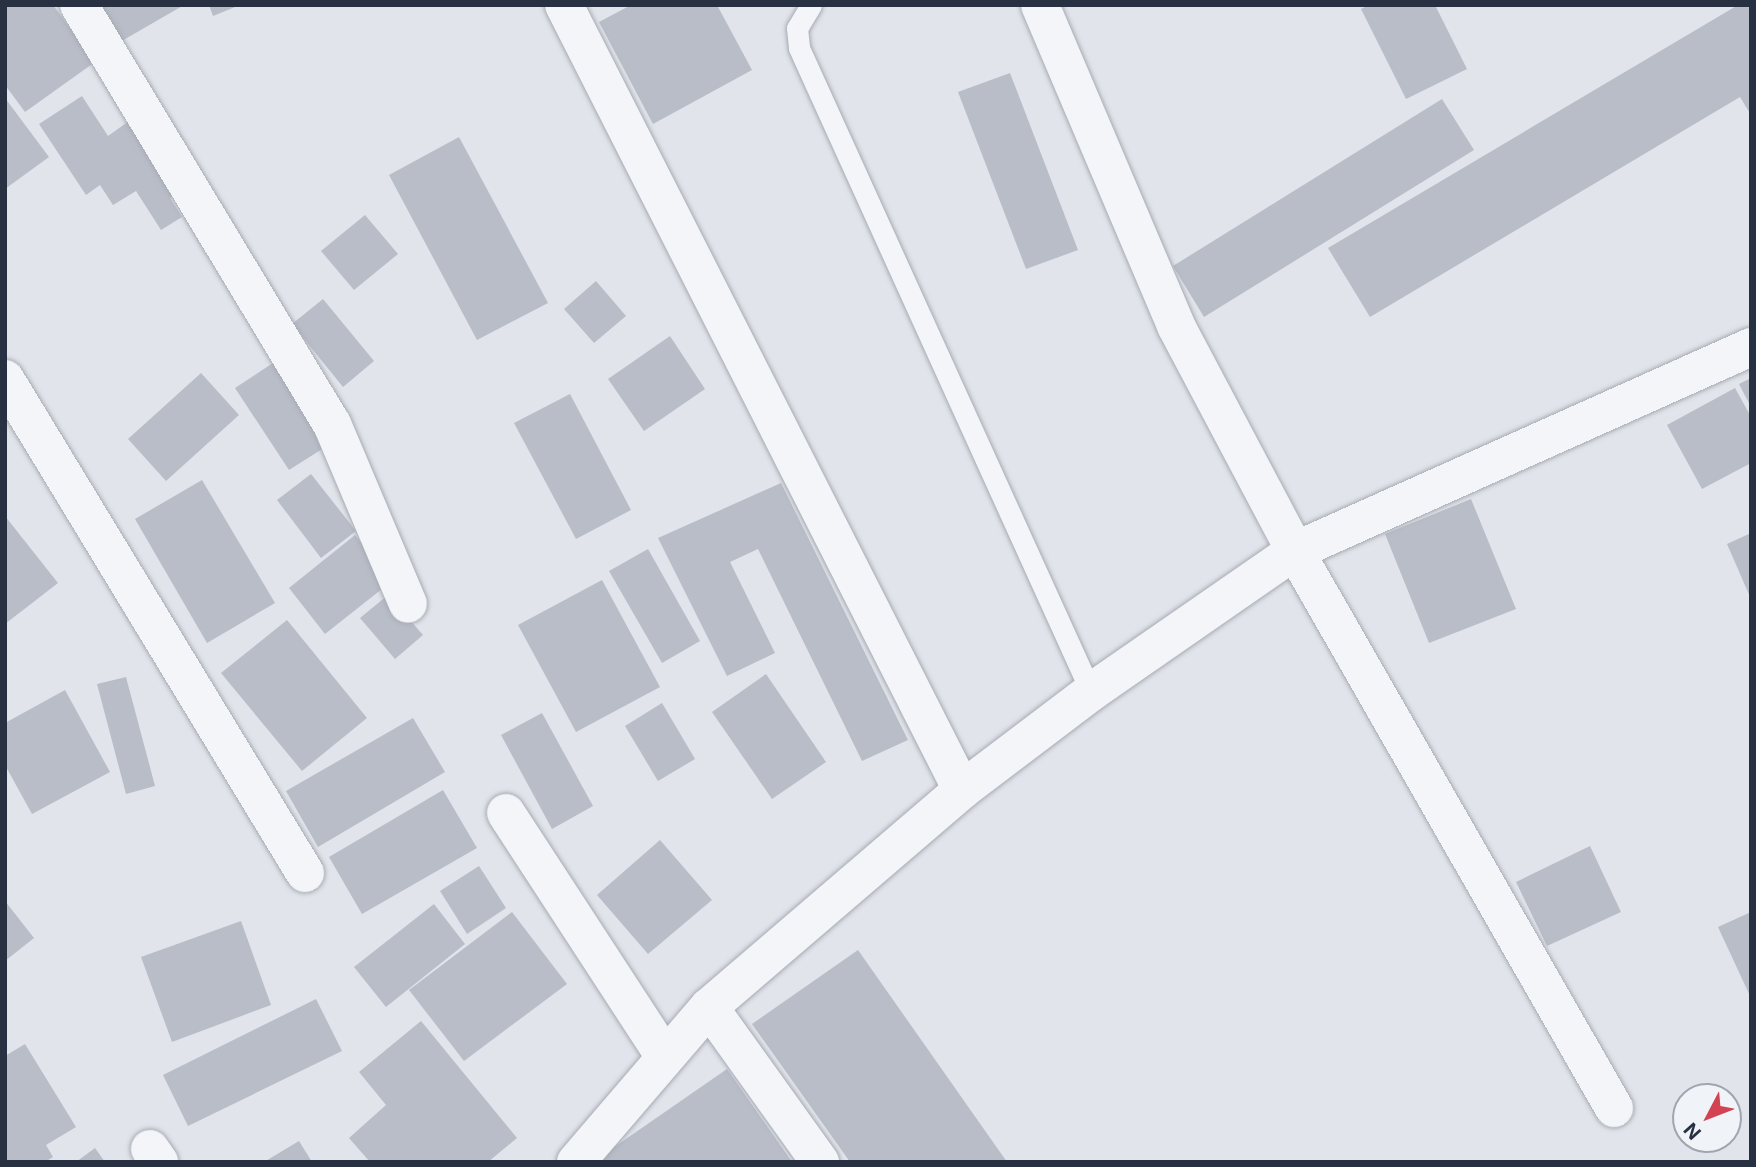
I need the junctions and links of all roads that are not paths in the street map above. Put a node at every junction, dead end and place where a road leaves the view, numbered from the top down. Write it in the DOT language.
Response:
graph roads {
  1 [pos="79,5"];
  2 [pos="564,5"];
  3 [pos="811,5"];
  4 [pos="1040,5"];
  5 [pos="1751,347"];
  6 [pos="5,379"];
  7 [pos="1295,551"];
  8 [pos="408,604"];
  9 [pos="1091,692"];
  10 [pos="962,790"];
  11 [pos="506,813"];
  12 [pos="305,873"];
  13 [pos="709,1007"];
  14 [pos="664,1055"];
  15 [pos="1614,1108"];
  16 [pos="576,1162"];
  17 [pos="820,1162"];
  1 -- 8 [label="street"];
  2 -- 10 [label="street"];
  3 -- 9 [label="lane"];
  4 -- 7 [label="street"];
  5 -- 7 [label="street"];
  6 -- 12 [label="street"];
  7 -- 9 [label="street"];
  7 -- 15 [label="street"];
  9 -- 10 [label="street"];
  10 -- 13 [label="street"];
  11 -- 14 [label="street"];
  13 -- 14 [label="street"];
  13 -- 17 [label="street"];
  14 -- 16 [label="street"];
}
